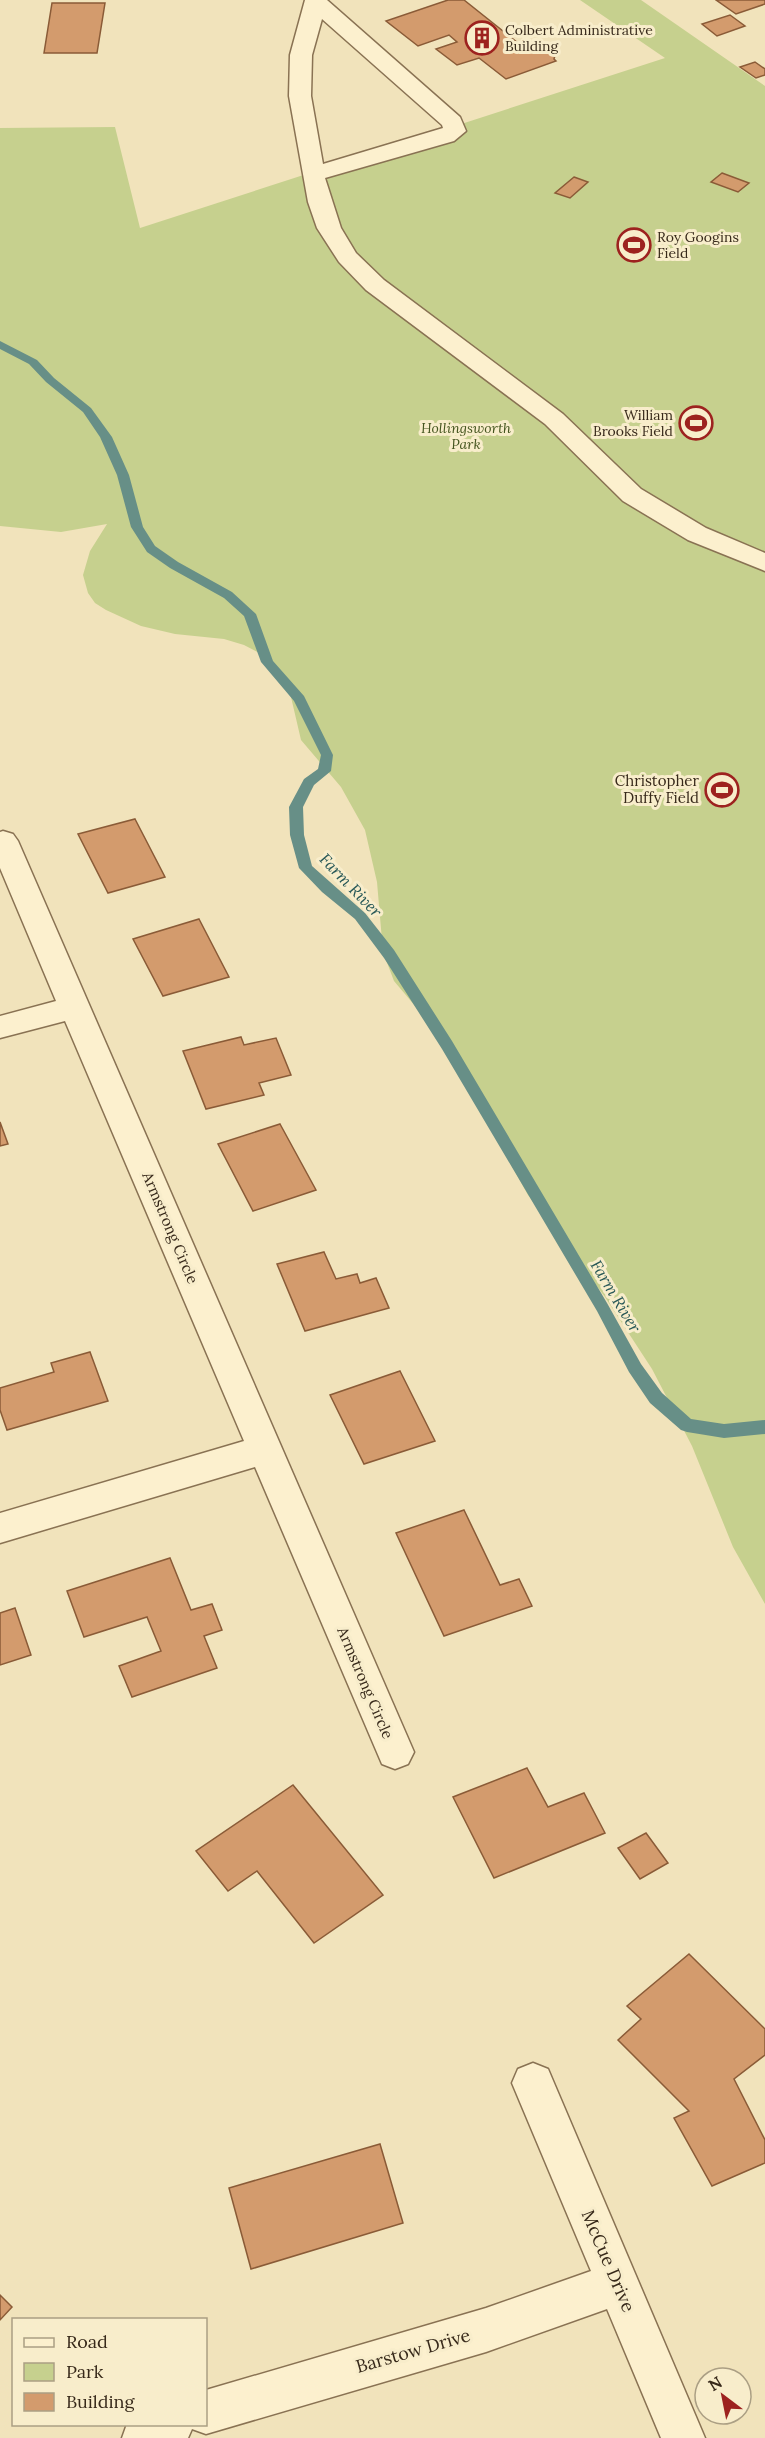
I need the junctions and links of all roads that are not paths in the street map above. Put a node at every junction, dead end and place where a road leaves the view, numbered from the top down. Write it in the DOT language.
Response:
graph roads {
  1 [pos="316,1"];
  2 [pos="313,174"];
  3 [pos="765,563"];
  4 [pos="3,841"];
  5 [pos="75,1007"];
  6 [pos="0,1027"];
  7 [pos="265,1449"];
  8 [pos="0,1528"];
  9 [pos="395,1752"];
  10 [pos="533,2083"];
  11 [pos="618,2283"];
  12 [pos="207,2412"];
  13 [pos="168,2426"];
  14 [pos="144,2438"];
  15 [pos="682,2438"];
  1 -- 2 [label="street"];
  1 -- 2 [label="street"];
  2 -- 3 [label="street"];
  4 -- 5 [label="street, Armstrong Circle"];
  5 -- 6 [label="street"];
  5 -- 7 [label="street, Armstrong Circle"];
  7 -- 8 [label="street"];
  7 -- 9 [label="street, Armstrong Circle"];
  10 -- 11 [label="street, McCue Drive"];
  11 -- 12 [label="street, Barstow Drive"];
  11 -- 15 [label="street, McCue Drive"];
  13 -- 14 [label="street"];
}
